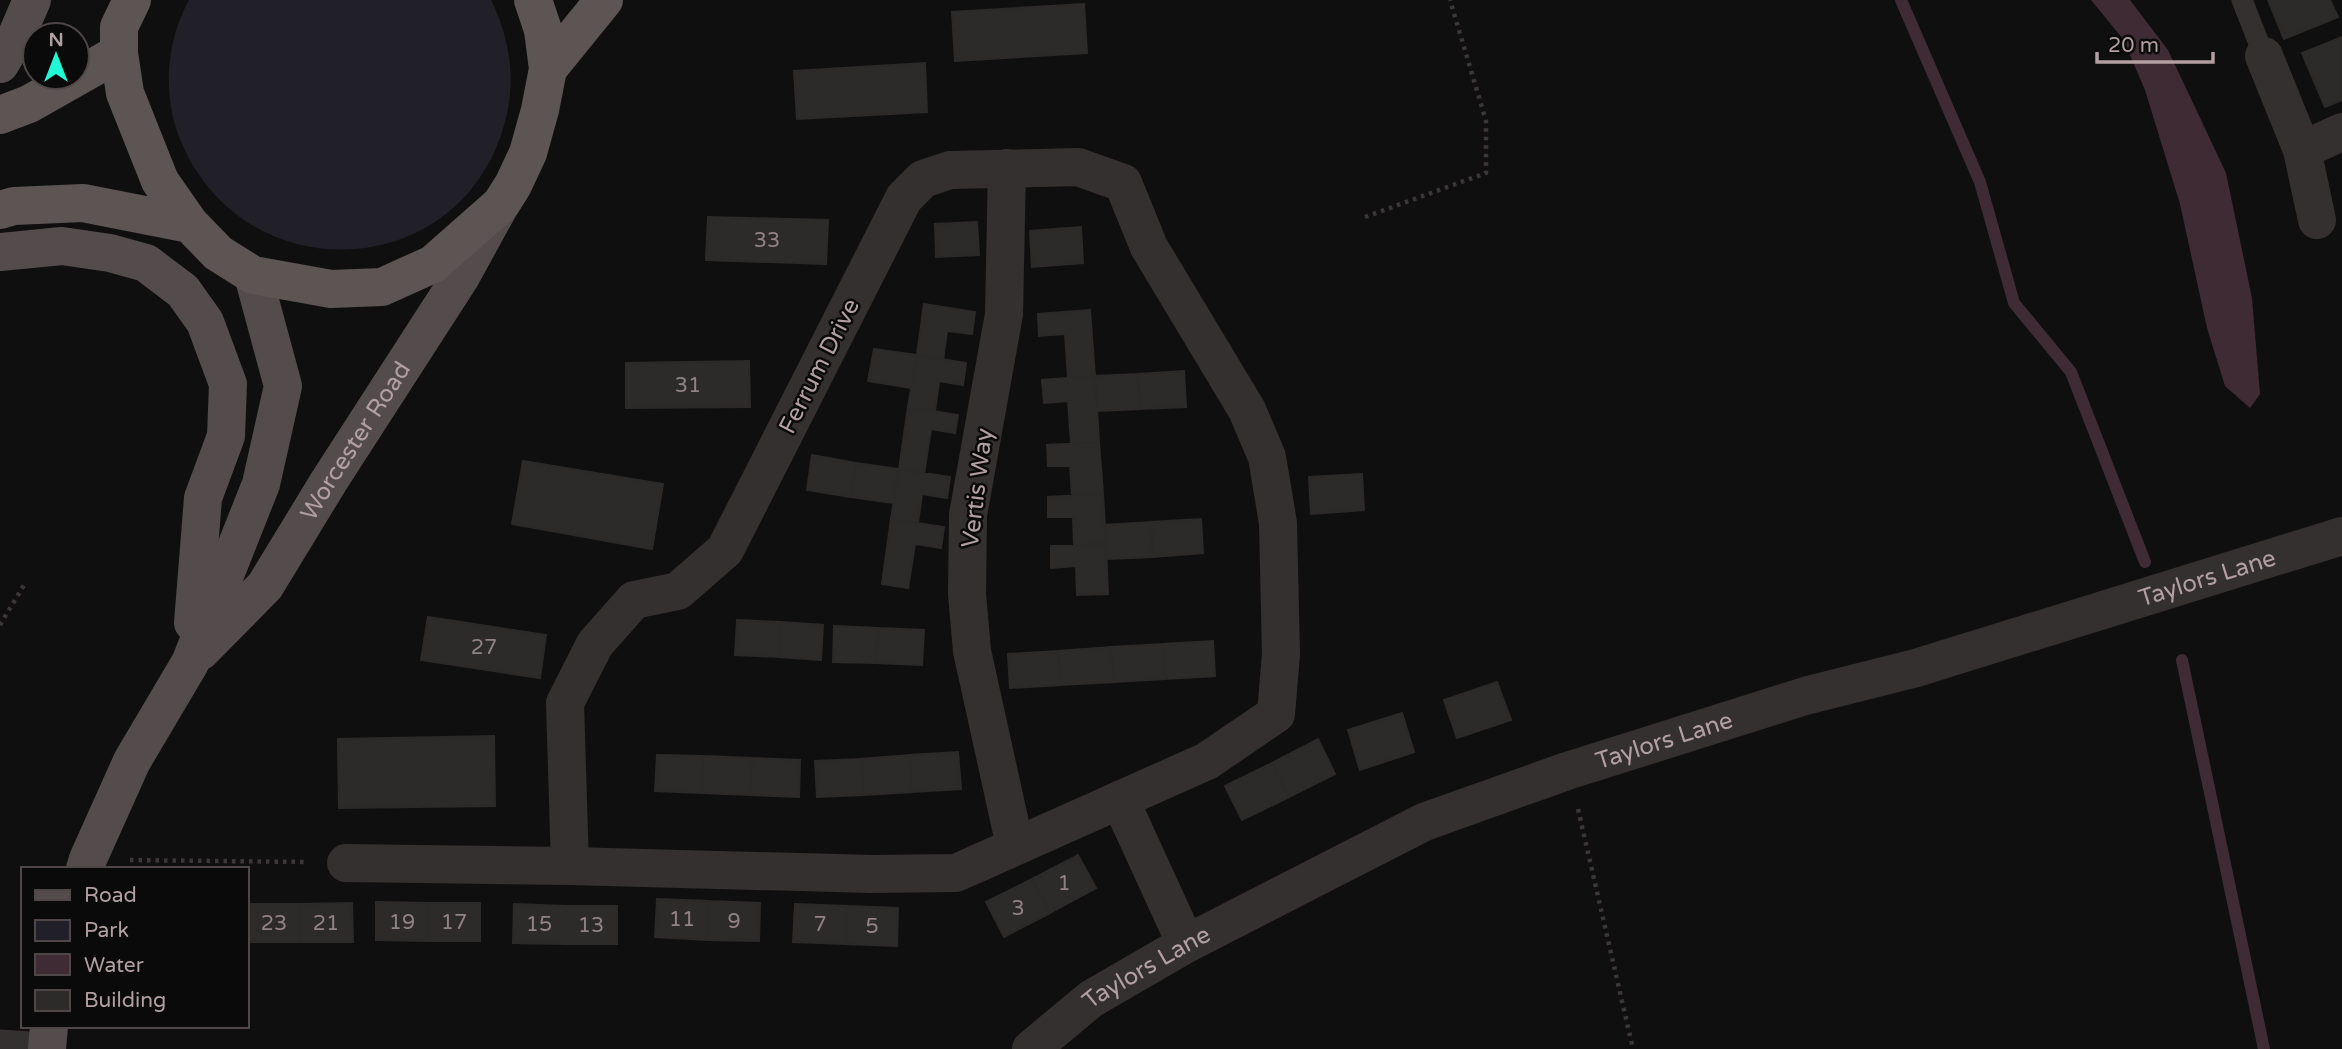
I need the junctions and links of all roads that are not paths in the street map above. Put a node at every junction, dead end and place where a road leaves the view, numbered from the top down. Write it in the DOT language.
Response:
graph roads {
  1 [pos="32,0"];
  2 [pos="534,0"];
  3 [pos="604,0"];
  4 [pos="2242,0"];
  5 [pos="119,20"];
  6 [pos="2264,55"];
  7 [pos="0,64"];
  8 [pos="548,69"];
  9 [pos="0,115"];
  10 [pos="2342,132"];
  11 [pos="2302,150"];
  12 [pos="1007,168"];
  13 [pos="500,204"];
  14 [pos="0,209"];
  15 [pos="2316,220"];
  16 [pos="190,224"];
  17 [pos="0,252"];
  18 [pos="253,275"];
  19 [pos="2342,536"];
  20 [pos="190,663"];
  21 [pos="1120,800"];
  22 [pos="1015,846"];
  23 [pos="346,863"];
  24 [pos="87,864"];
  25 [pos="570,866"];
  26 [pos="1186,944"];
  27 [pos="0,1040"];
  28 [pos="48,1040"];
  29 [pos="1031,1049"];
  1 -- 7 [label="main road"];
  2 -- 8 [label="highway"];
  3 -- 8 [label="highway"];
  4 -- 6 [label="lane"];
  5 -- 9 [label="highway"];
  5 -- 16 [label="highway"];
  6 -- 11 [label="street"];
  8 -- 13 [label="highway"];
  10 -- 11 [label="street"];
  11 -- 15 [label="street"];
  12 -- 21 [label="street, Ferrum Drive"];
  12 -- 22 [label="street, Vertis Way"];
  12 -- 25 [label="street, Ferrum Drive"];
  13 -- 18 [label="highway"];
  13 -- 20 [label="main road, Worcester Road"];
  14 -- 16 [label="highway"];
  16 -- 18 [label="highway"];
  17 -- 20 [label="main road"];
  18 -- 20 [label="main road, Worcester Road"];
  19 -- 26 [label="street, Taylors Lane"];
  20 -- 24 [label="main road, Worcester Road"];
  21 -- 22 [label="street, Ferrum Drive"];
  21 -- 26 [label="street"];
  22 -- 25 [label="street, Ferrum Drive"];
  23 -- 25 [label="street"];
  26 -- 29 [label="street, Taylors Lane"];
  27 -- 28 [label="lane"];
}
